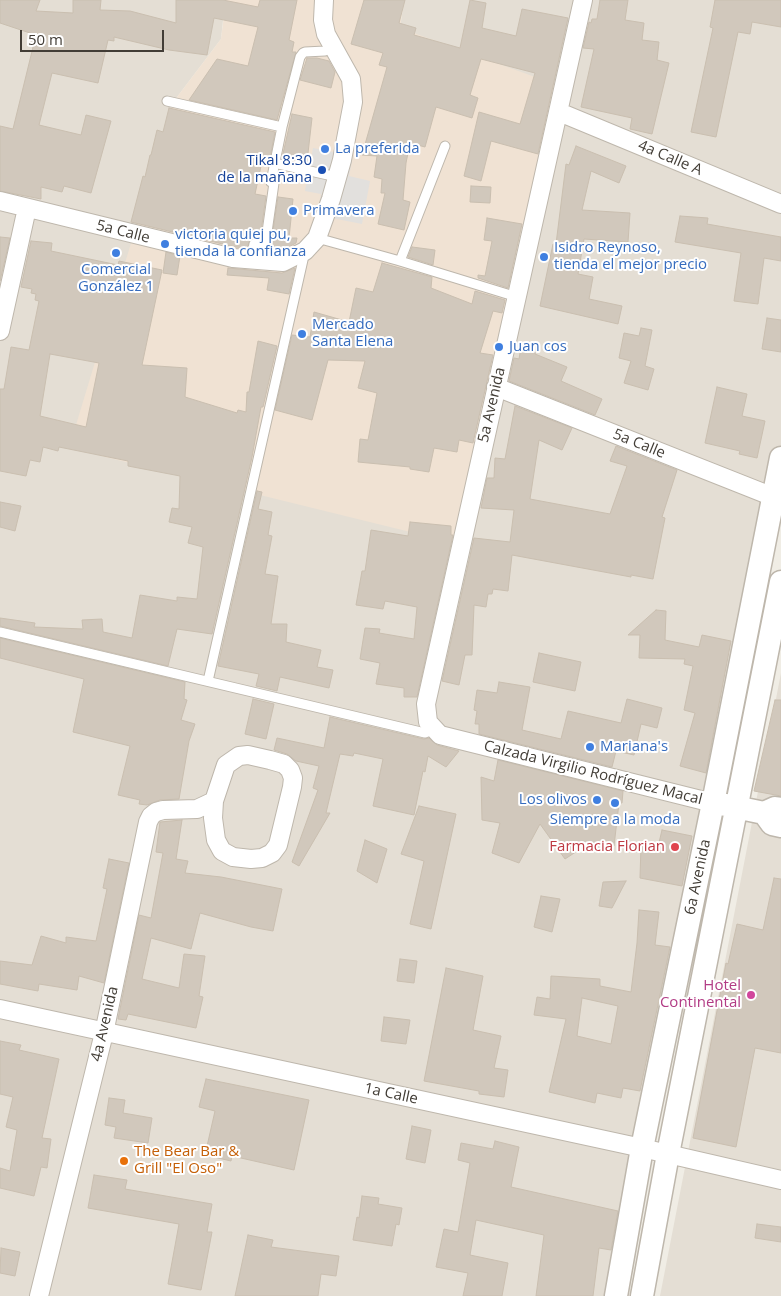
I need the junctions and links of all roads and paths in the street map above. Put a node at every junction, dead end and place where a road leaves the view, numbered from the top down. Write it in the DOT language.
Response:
graph roads {
  1 [pos="324,0"];
  2 [pos="583,0"];
  3 [pos="333,47"];
  4 [pos="167,101"];
  5 [pos="559,112"];
  6 [pos="282,126"];
  7 [pos="445,146"];
  8 [pos="274,164"];
  9 [pos="337,177"];
  10 [pos="0,201"];
  11 [pos="781,204"];
  12 [pos="27,208"];
  13 [pos="317,238"];
  14 [pos="305,251"];
  15 [pos="251,259"];
  16 [pos="400,261"];
  17 [pos="516,297"];
  18 [pos="0,330"];
  19 [pos="496,387"];
  20 [pos="781,458"];
  21 [pos="777,499"];
  22 [pos="781,582"];
  23 [pos="0,632"];
  24 [pos="208,681"];
  25 [pos="432,726"];
  26 [pos="214,801"];
  27 [pos="713,803"];
  28 [pos="736,807"];
  29 [pos="775,816"];
  30 [pos="0,1009"];
  31 [pos="104,1033"];
  32 [pos="642,1148"];
  33 [pos="668,1154"];
  34 [pos="781,1180"];
  35 [pos="39,1296"];
  36 [pos="616,1296"];
  37 [pos="642,1296"];
  1 -- 3 [label="street"];
  2 -- 5 [label="street, 5a Avenida"];
  3 -- 6 [label="lane"];
  3 -- 9 [label="street"];
  4 -- 6 [label="lane"];
  5 -- 11 [label="street, 4a Calle A"];
  5 -- 17 [label="street, 5a Avenida"];
  6 -- 8 [label="lane"];
  7 -- 16 [label="lane"];
  8 -- 9 [label="lane"];
  8 -- 15 [label="lane"];
  9 -- 13 [label="street"];
  10 -- 12 [label="street, 5a Calle"];
  12 -- 15 [label="street, 5a Calle"];
  12 -- 18 [label="street"];
  13 -- 14 [label="street"];
  13 -- 16 [label="lane"];
  14 -- 15 [label="street, 5a Calle"];
  14 -- 24 [label="lane"];
  16 -- 17 [label="lane"];
  17 -- 19 [label="street, 5a Avenida"];
  19 -- 21 [label="street, 5a Calle"];
  19 -- 25 [label="street, 5a Avenida"];
  20 -- 21 [label="street, 6a Avenida"];
  21 -- 27 [label="street, 6a Avenida"];
  22 -- 28 [label="street, 6a Avenida"];
  23 -- 24 [label="lane"];
  24 -- 25 [label="lane"];
  25 -- 27 [label="street, Calzada Virgilio Rodríguez Macal"];
  26 -- 26 [label="street"];
  26 -- 31 [label="street, 4a Avenida"];
  27 -- 28 [label="street, Calzada Virgilio Rodríguez Macal"];
  27 -- 32 [label="street, 6a Avenida"];
  28 -- 29 [label="street, Calzada Virgilio Rodríguez Macal"];
  28 -- 33 [label="street, 6a Avenida"];
  30 -- 31 [label="street, 1a Calle"];
  31 -- 32 [label="street, 1a Calle"];
  31 -- 35 [label="street, 4a Avenida"];
  32 -- 33 [label="street, 1a Calle"];
  32 -- 36 [label="street, 6a Avenida"];
  33 -- 34 [label="street, 1a Calle"];
  33 -- 37 [label="street, 6a Avenida"];
}
